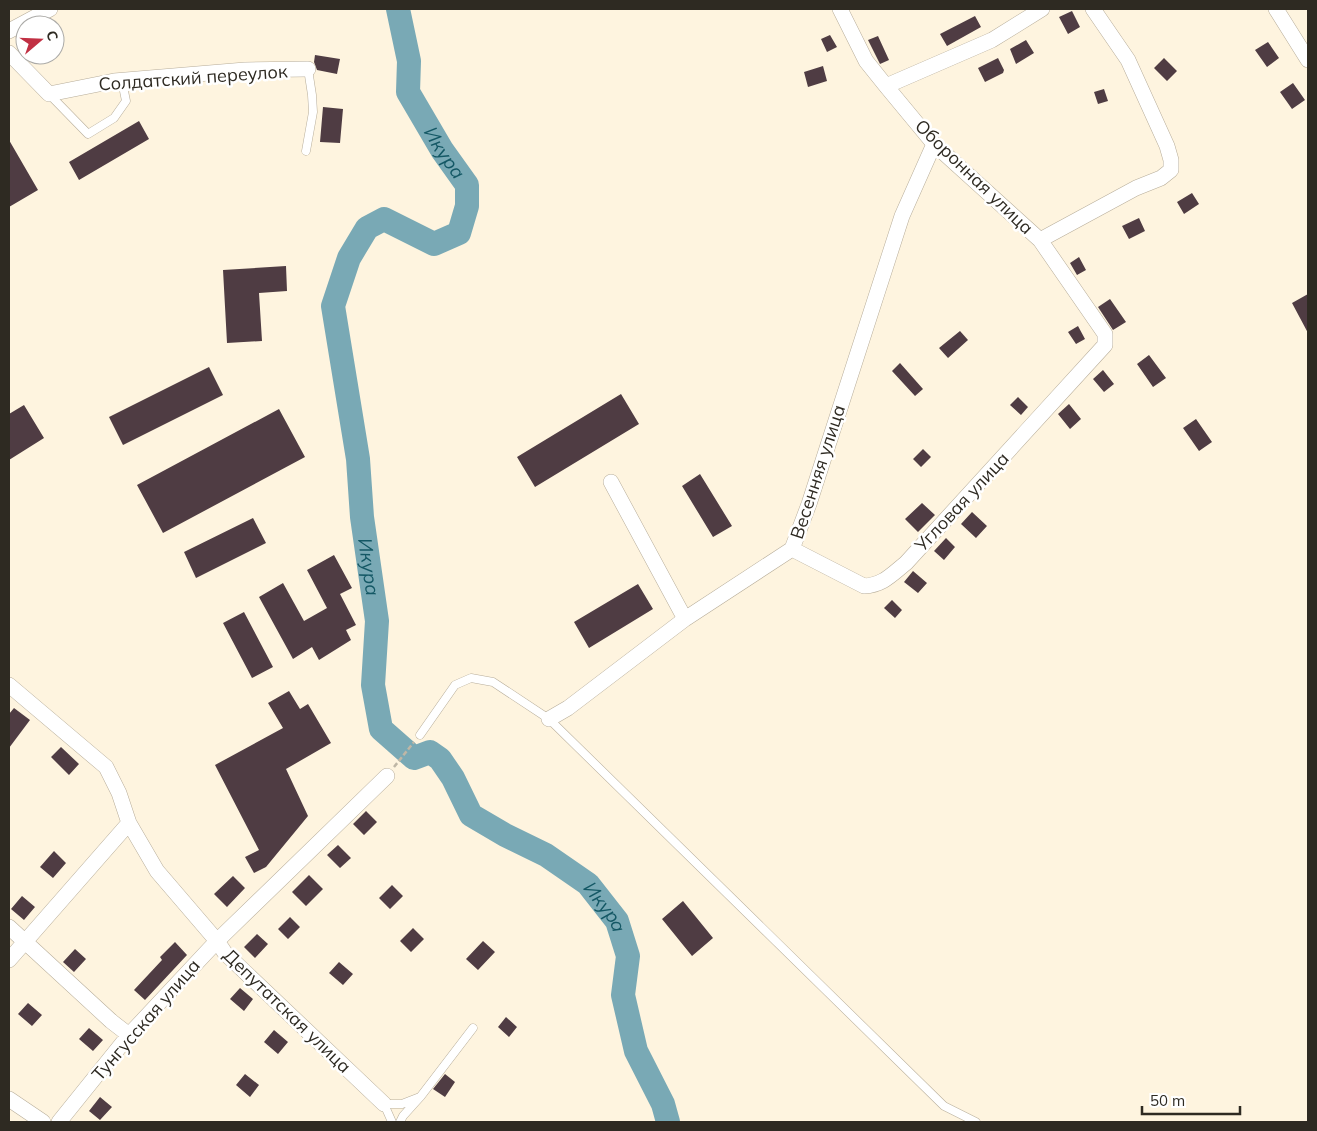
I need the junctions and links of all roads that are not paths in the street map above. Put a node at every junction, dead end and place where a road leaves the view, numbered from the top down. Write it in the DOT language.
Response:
graph roads {
  1 [pos="50,9"];
  2 [pos="840,9"];
  3 [pos="1042,9"];
  4 [pos="1092,9"];
  5 [pos="1276,9"];
  6 [pos="9,31"];
  7 [pos="9,53"];
  8 [pos="1308,60"];
  9 [pos="308,69"];
  10 [pos="114,81"];
  11 [pos="886,86"];
  12 [pos="49,94"];
  13 [pos="934,144"];
  14 [pos="306,151"];
  15 [pos="1040,240"];
  16 [pos="1105,345"];
  17 [pos="611,482"];
  18 [pos="792,549"];
  19 [pos="685,619"];
  20 [pos="9,685"];
  21 [pos="549,719"];
  22 [pos="420,735"];
  23 [pos="387,776"];
  24 [pos="129,823"];
  25 [pos="9,927"];
  26 [pos="25,941"];
  27 [pos="217,941"];
  28 [pos="9,960"];
  29 [pos="111,1020"];
  30 [pos="143,1021"];
  31 [pos="473,1028"];
  32 [pos="129,1035"];
  33 [pos="421,1096"];
  34 [pos="9,1099"];
  35 [pos="384,1104"];
  36 [pos="43,1122"];
  37 [pos="60,1122"];
  38 [pos="392,1122"];
  39 [pos="400,1122"];
  40 [pos="976,1122"];
  1 -- 6 [label="street"];
  2 -- 11 [label="street, Оборонная улица"];
  3 -- 11 [label="street"];
  4 -- 15 [label="street"];
  5 -- 8 [label="street"];
  7 -- 12 [label="street"];
  9 -- 10 [label="street, Солдатский переулок"];
  9 -- 14 [label="lane"];
  10 -- 12 [label="street, Солдатский переулок"];
  10 -- 12 [label="lane"];
  11 -- 13 [label="street, Оборонная улица"];
  13 -- 15 [label="street, Оборонная улица"];
  13 -- 18 [label="street, Весенняя улица"];
  15 -- 16 [label="street, Оборонная улица"];
  16 -- 18 [label="street, Угловая улица"];
  17 -- 19 [label="street"];
  18 -- 19 [label="street, Весенняя улица"];
  19 -- 21 [label="street, Весенняя улица"];
  20 -- 24 [label="street, Депутатская улица"];
  21 -- 22 [label="lane"];
  21 -- 40 [label="lane"];
  23 -- 27 [label="street, Тунгусская улица"];
  24 -- 26 [label="street"];
  24 -- 27 [label="street, Депутатская улица"];
  25 -- 26 [label="street"];
  26 -- 28 [label="street"];
  26 -- 29 [label="street"];
  27 -- 30 [label="street, Тунгусская улица"];
  27 -- 35 [label="street, Депутатская улица"];
  29 -- 30 [label="street"];
  29 -- 32 [label="street"];
  30 -- 32 [label="street, Тунгусская улица"];
  31 -- 33 [label="lane"];
  32 -- 37 [label="street, Тунгусская улица"];
  33 -- 35 [label="lane"];
  33 -- 39 [label="lane"];
  34 -- 36 [label="street"];
  35 -- 38 [label="lane"];
}
